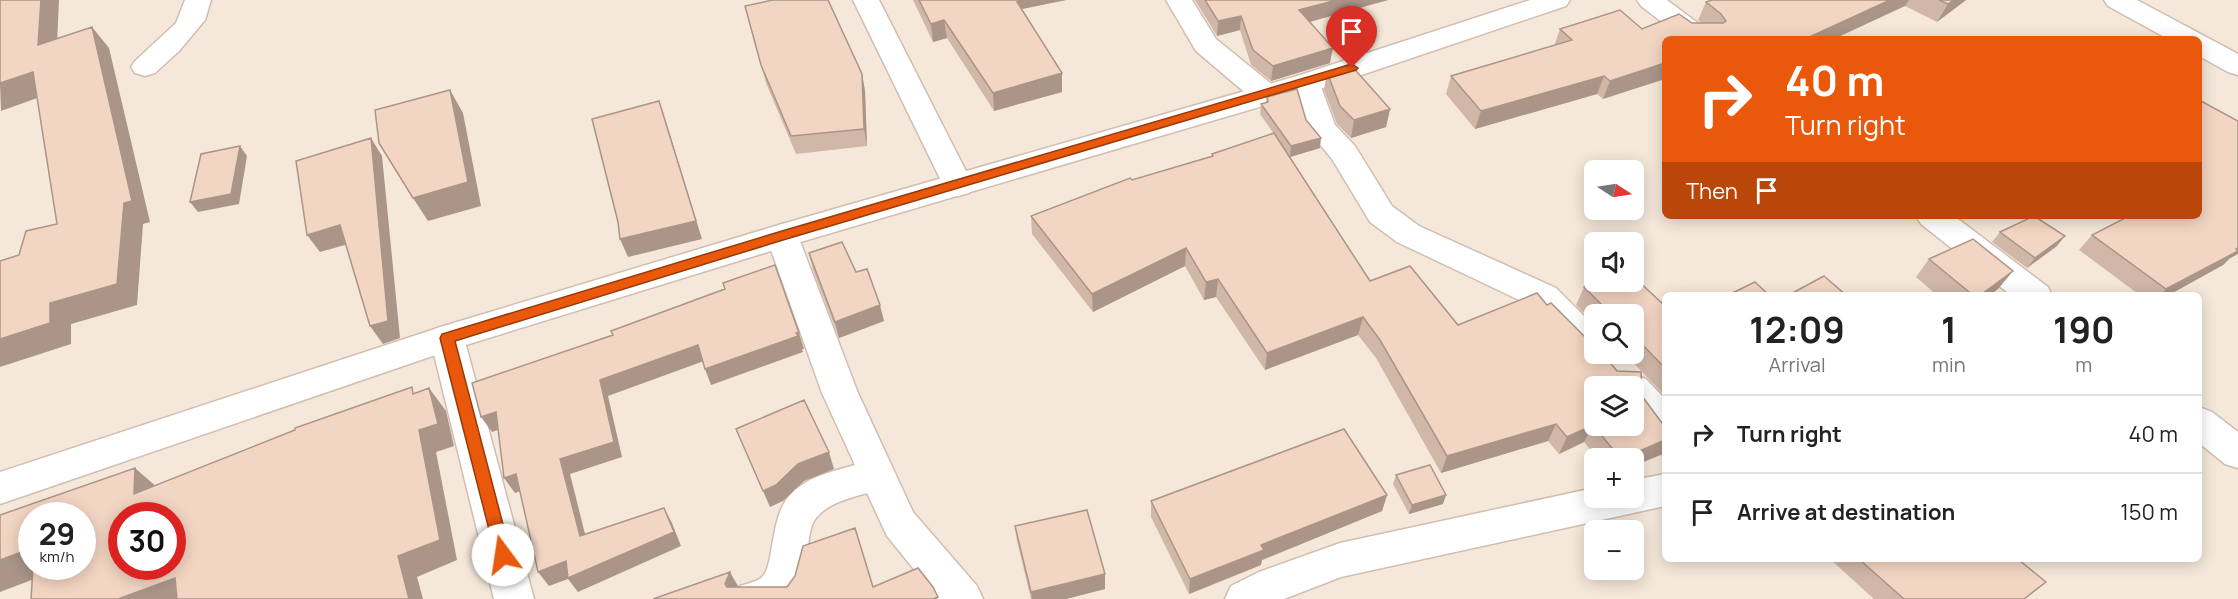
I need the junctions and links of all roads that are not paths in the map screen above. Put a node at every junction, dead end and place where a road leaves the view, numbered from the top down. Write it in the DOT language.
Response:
graph roads {
  1 [pos="198,0"];
  2 [pos="866,0"];
  3 [pos="1179,0"];
  4 [pos="1557,0"];
  5 [pos="1650,0"];
  6 [pos="2117,0"];
  7 [pos="1697,36"];
  8 [pos="2183,36"];
  9 [pos="2202,46"];
  10 [pos="2238,66"];
  11 [pos="145,67"];
  12 [pos="1307,83"];
  13 [pos="1265,94"];
  14 [pos="958,185"];
  15 [pos="1936,219"];
  16 [pos="782,236"];
  17 [pos="2031,292"];
  18 [pos="1584,337"];
  19 [pos="447,338"];
  20 [pos="1610,364"];
  21 [pos="1622,376"];
  22 [pos="1644,400"];
  23 [pos="1662,420"];
  24 [pos="2202,424"];
  25 [pos="2234,448"];
  26 [pos="877,474"];
  27 [pos="0,488"];
  28 [pos="1662,491"];
  29 [pos="1644,494"];
  30 [pos="1584,507"];
  31 [pos="514,599"];
  32 [pos="754,599"];
  33 [pos="963,599"];
  34 [pos="1245,599"];
  1 -- 11 [label="street"];
  2 -- 14 [label="street"];
  3 -- 13 [label="street"];
  4 -- 12 [label="street"];
  5 -- 7 [label="street"];
  6 -- 8 [label="street"];
  9 -- 10 [label="street"];
  12 -- 13 [label="street"];
  12 -- 18 [label="street"];
  13 -- 14 [label="street"];
  14 -- 16 [label="street"];
  15 -- 17 [label="street"];
  16 -- 19 [label="street"];
  16 -- 26 [label="street"];
  19 -- 27 [label="street"];
  19 -- 31 [label="street"];
  20 -- 21 [label="street"];
  22 -- 23 [label="street"];
  24 -- 25 [label="street"];
  26 -- 32 [label="street"];
  26 -- 33 [label="street"];
  28 -- 29 [label="street"];
  30 -- 34 [label="street"];
}
